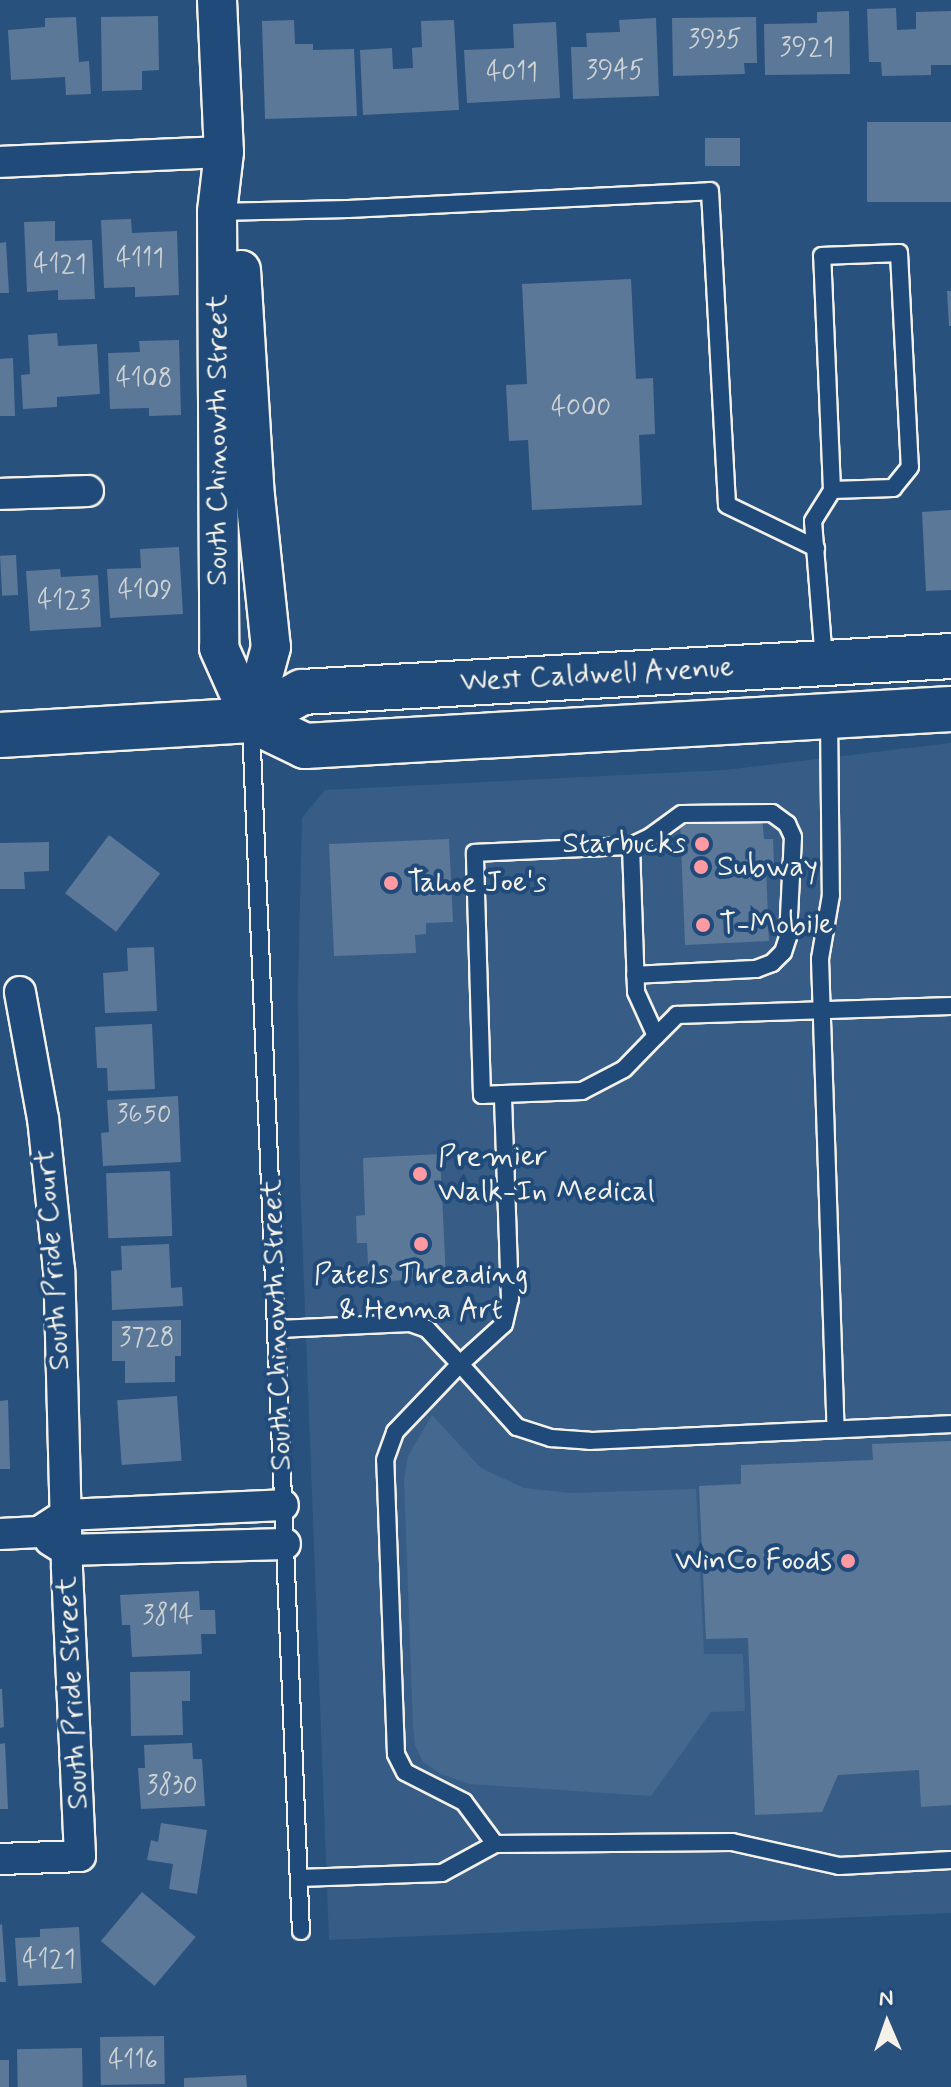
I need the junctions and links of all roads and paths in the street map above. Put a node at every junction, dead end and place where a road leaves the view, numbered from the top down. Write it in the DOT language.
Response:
graph roads {
  1 [pos="217,0"];
  2 [pos="224,152"];
  3 [pos="0,162"];
  4 [pos="227,212"];
  5 [pos="832,490"];
  6 [pos="88,491"];
  7 [pos="0,494"];
  8 [pos="816,548"];
  9 [pos="951,656"];
  10 [pos="824,663"];
  11 [pos="951,680"];
  12 [pos="951,709"];
  13 [pos="829,714"];
  14 [pos="251,720"];
  15 [pos="0,735"];
  16 [pos="631,846"];
  17 [pos="635,975"];
  18 [pos="20,992"];
  19 [pos="951,1006"];
  20 [pos="821,1011"];
  21 [pos="656,1036"];
  22 [pos="503,1094"];
  23 [pos="278,1329"];
  24 [pos="460,1364"];
  25 [pos="951,1424"];
  26 [pos="836,1429"];
  27 [pos="283,1505"];
  28 [pos="59,1532"];
  29 [pos="0,1534"];
  30 [pos="285,1544"];
  31 [pos="495,1844"];
  32 [pos="0,1859"];
  33 [pos="951,1860"];
  34 [pos="299,1878"];
  35 [pos="301,1931"];
  1 -- 2 [label="street, South Chinowth Street"];
  2 -- 3 [label="street"];
  2 -- 4 [label="street, South Chinowth Street"];
  4 -- 8 [label="lane"];
  4 -- 14 [label="street, South Chinowth Street"];
  4 -- 14 [label="street, South Chinowth Street"];
  5 -- 5 [label="lane"];
  5 -- 8 [label="lane"];
  6 -- 7 [label="street"];
  8 -- 10 [label="lane"];
  9 -- 10 [label="main road, West Caldwell Avenue"];
  10 -- 14 [label="main road, West Caldwell Avenue"];
  11 -- 13 [label="main road"];
  12 -- 13 [label="main road, West Caldwell Avenue"];
  13 -- 14 [label="main road, West Caldwell Avenue"];
  13 -- 20 [label="lane"];
  14 -- 15 [label="main road, West Caldwell Avenue"];
  14 -- 23 [label="lane, South Chinowth Street"];
  16 -- 17 [label="lane"];
  16 -- 17 [label="lane"];
  16 -- 22 [label="lane"];
  17 -- 21 [label="lane"];
  18 -- 28 [label="street, South Pride Court"];
  19 -- 20 [label="lane"];
  20 -- 21 [label="lane"];
  20 -- 26 [label="lane"];
  21 -- 22 [label="lane"];
  22 -- 24 [label="lane"];
  23 -- 24 [label="lane"];
  23 -- 27 [label="lane, South Chinowth Street"];
  24 -- 26 [label="lane"];
  24 -- 31 [label="lane"];
  25 -- 26 [label="lane"];
  27 -- 28 [label="street"];
  27 -- 30 [label="lane, South Chinowth Street"];
  28 -- 29 [label="street"];
  28 -- 30 [label="street"];
  28 -- 32 [label="street, South Pride Street"];
  30 -- 34 [label="lane, South Chinowth Street"];
  31 -- 33 [label="lane"];
  31 -- 34 [label="lane"];
  34 -- 35 [label="lane, South Chinowth Street"];
}
